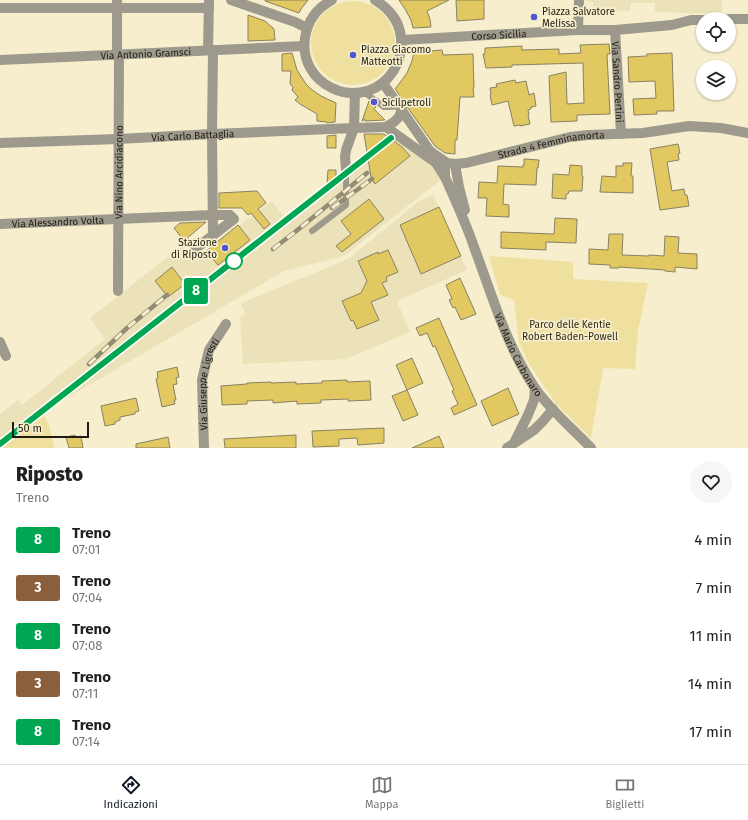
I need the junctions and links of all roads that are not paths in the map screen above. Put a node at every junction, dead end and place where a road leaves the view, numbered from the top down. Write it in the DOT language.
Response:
graph roads {
  1 [pos="231,0"];
  2 [pos="332,0"];
  3 [pos="375,0"];
  4 [pos="579,0"];
  5 [pos="117,4"];
  6 [pos="209,4"];
  7 [pos="0,8"];
  8 [pos="736,19"];
  9 [pos="748,19"];
  10 [pos="696,20"];
  11 [pos="306,28"];
  12 [pos="578,30"];
  13 [pos="615,30"];
  14 [pos="402,40"];
  15 [pos="304,46"];
  16 [pos="211,50"];
  17 [pos="118,54"];
  18 [pos="0,60"];
  19 [pos="383,83"];
  20 [pos="360,93"];
  21 [pos="400,108"];
  22 [pos="386,127"];
  23 [pos="354,128"];
  24 [pos="748,133"];
  25 [pos="212,134"];
  26 [pos="621,134"];
  27 [pos="118,139"];
  28 [pos="0,143"];
  29 [pos="436,163"];
  30 [pos="451,164"];
  31 [pos="346,170"];
  32 [pos="445,177"];
  33 [pos="212,215"];
  34 [pos="118,219"];
  35 [pos="0,224"];
  36 [pos="312,231"];
  37 [pos="213,235"];
  38 [pos="474,244"];
  39 [pos="195,249"];
  40 [pos="118,291"];
  41 [pos="226,324"];
  42 [pos="0,342"];
  43 [pos="6,356"];
  44 [pos="535,388"];
  45 [pos="553,409"];
  46 [pos="510,445"];
  47 [pos="204,448"];
  48 [pos="591,448"];
  1 -- 11 [label="street"];
  2 -- 11 [label="street"];
  3 -- 14 [label="street"];
  4 -- 12 [label="street"];
  5 -- 6 [label="street"];
  5 -- 7 [label="street"];
  5 -- 17 [label="street, Via Nino Arcidiacono"];
  6 -- 16 [label="street"];
  8 -- 9 [label="street"];
  10 -- 13 [label="street, Corso Sicilia"];
  11 -- 15 [label="street"];
  12 -- 13 [label="street, Corso Sicilia"];
  12 -- 14 [label="street, Corso Sicilia"];
  13 -- 26 [label="street, Via Sandro Pertini"];
  14 -- 19 [label="street"];
  15 -- 16 [label="street, Via Antonio Gramsci"];
  15 -- 20 [label="street"];
  16 -- 17 [label="street, Via Antonio Gramsci"];
  16 -- 25 [label="street"];
  17 -- 18 [label="street, Via Antonio Gramsci"];
  17 -- 27 [label="street, Via Nino Arcidiacono"];
  19 -- 20 [label="street"];
  19 -- 21 [label="street"];
  20 -- 21 [label="lane"];
  20 -- 23 [label="street"];
  21 -- 22 [label="street"];
  21 -- 30 [label="street"];
  22 -- 23 [label="street, Via Carlo Battaglia"];
  22 -- 29 [label="street"];
  23 -- 25 [label="street, Via Carlo Battaglia"];
  23 -- 31 [label="street"];
  24 -- 26 [label="street, Strada 4 Femminamorta"];
  25 -- 27 [label="street, Via Carlo Battaglia"];
  25 -- 33 [label="street"];
  26 -- 30 [label="street, Strada 4 Femminamorta"];
  27 -- 28 [label="street, Via Carlo Battaglia"];
  27 -- 34 [label="street, Via Nino Arcidiacono"];
  29 -- 30 [label="street, Strada 4 Femminamorta"];
  29 -- 32 [label="street"];
  30 -- 32 [label="street"];
  30 -- 38 [label="street"];
  31 -- 36 [label="lane"];
  32 -- 38 [label="street"];
  33 -- 34 [label="street, Via Alessandro Volta"];
  33 -- 37 [label="street"];
  33 -- 37 [label="street, Via Alessandro Volta"];
  34 -- 35 [label="street, Via Alessandro Volta"];
  34 -- 40 [label="street, Via Nino Arcidiacono"];
  37 -- 39 [label="street"];
  38 -- 44 [label="street, Via Mario Carbonaro"];
  41 -- 47 [label="street, Via Giuseppe Ligresti"];
  42 -- 43 [label="street"];
  44 -- 45 [label="street, Via Mario Carbonaro"];
  44 -- 46 [label="street"];
  45 -- 46 [label="street"];
  45 -- 48 [label="street, Via Mario Carbonaro"];
}
